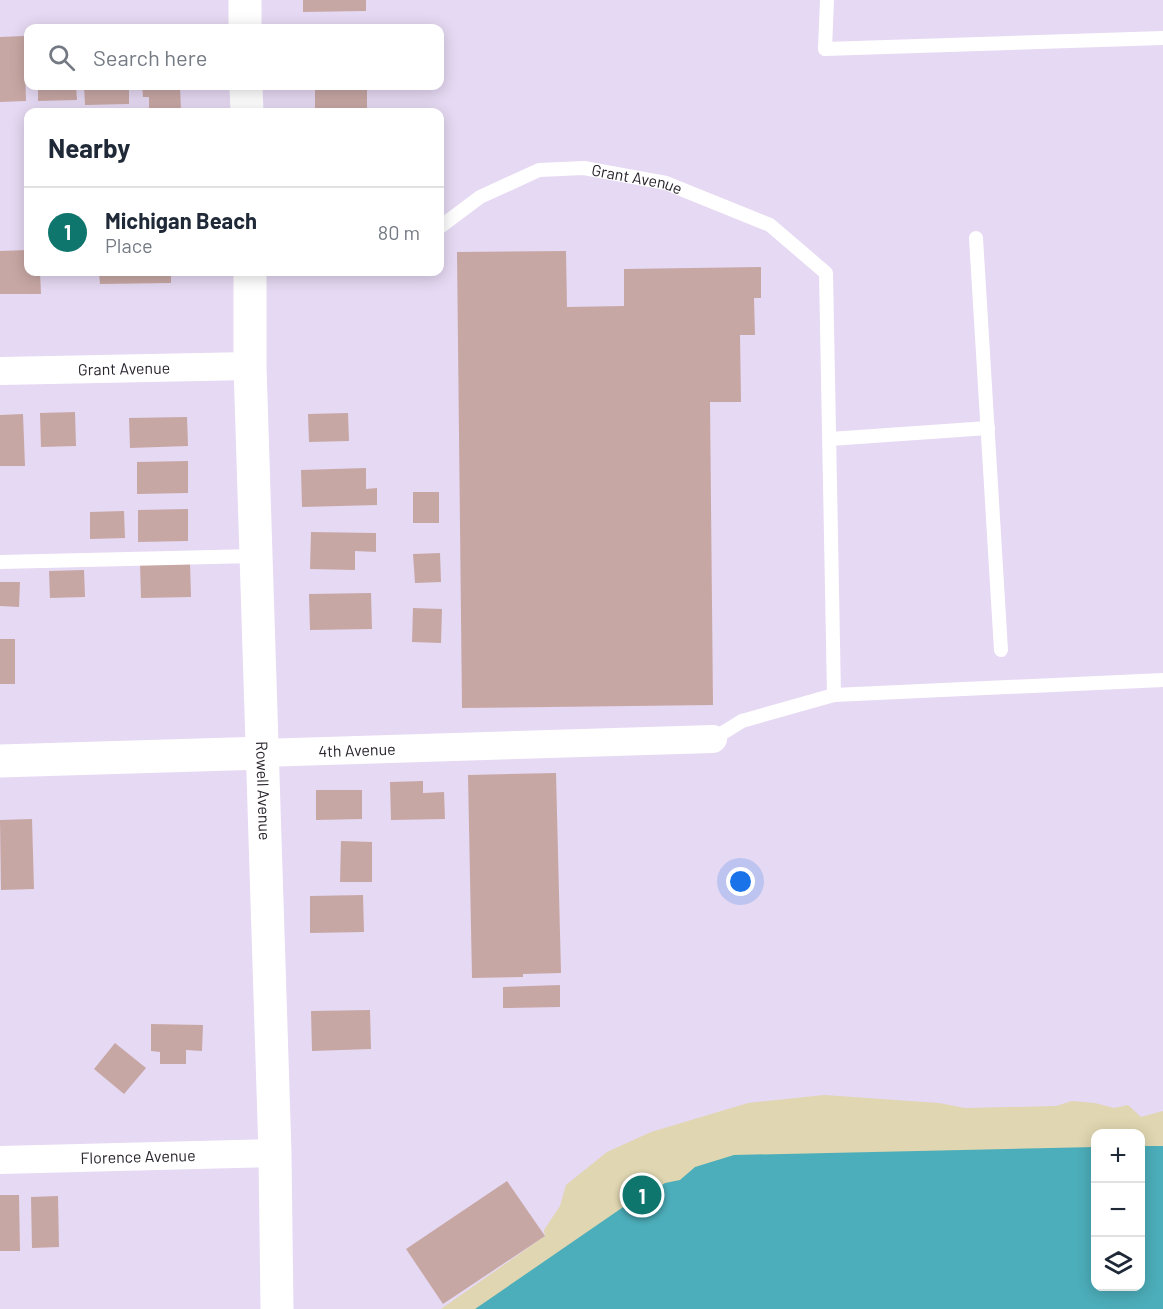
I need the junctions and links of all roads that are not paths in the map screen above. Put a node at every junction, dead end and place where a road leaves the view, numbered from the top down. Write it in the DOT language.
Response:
graph roads {
  1 [pos="245,0"];
  2 [pos="827,0"];
  3 [pos="245,24"];
  4 [pos="1163,38"];
  5 [pos="246,90"];
  6 [pos="247,108"];
  7 [pos="444,224"];
  8 [pos="976,238"];
  9 [pos="249,276"];
  10 [pos="250,366"];
  11 [pos="0,371"];
  12 [pos="988,428"];
  13 [pos="830,439"];
  14 [pos="255,556"];
  15 [pos="0,562"];
  16 [pos="1001,650"];
  17 [pos="1163,680"];
  18 [pos="834,695"];
  19 [pos="713,739"];
  20 [pos="261,753"];
  21 [pos="0,761"];
  22 [pos="275,1153"];
  23 [pos="0,1160"];
  24 [pos="277,1309"];
  1 -- 3 [label="street"];
  2 -- 4 [label="lane"];
  5 -- 6 [label="street"];
  7 -- 13 [label="lane, Grant Avenue"];
  8 -- 12 [label="lane"];
  9 -- 10 [label="street, Rowell Avenue"];
  10 -- 11 [label="street, Grant Avenue"];
  10 -- 14 [label="street, Rowell Avenue"];
  12 -- 13 [label="lane"];
  12 -- 16 [label="lane"];
  13 -- 18 [label="lane"];
  14 -- 15 [label="lane"];
  14 -- 20 [label="street, Rowell Avenue"];
  17 -- 18 [label="lane"];
  18 -- 19 [label="lane"];
  19 -- 20 [label="street, 4th Avenue"];
  20 -- 21 [label="street, 4th Avenue"];
  20 -- 22 [label="street, Rowell Avenue"];
  22 -- 23 [label="street, Florence Avenue"];
  22 -- 24 [label="street, Rowell Avenue"];
}
